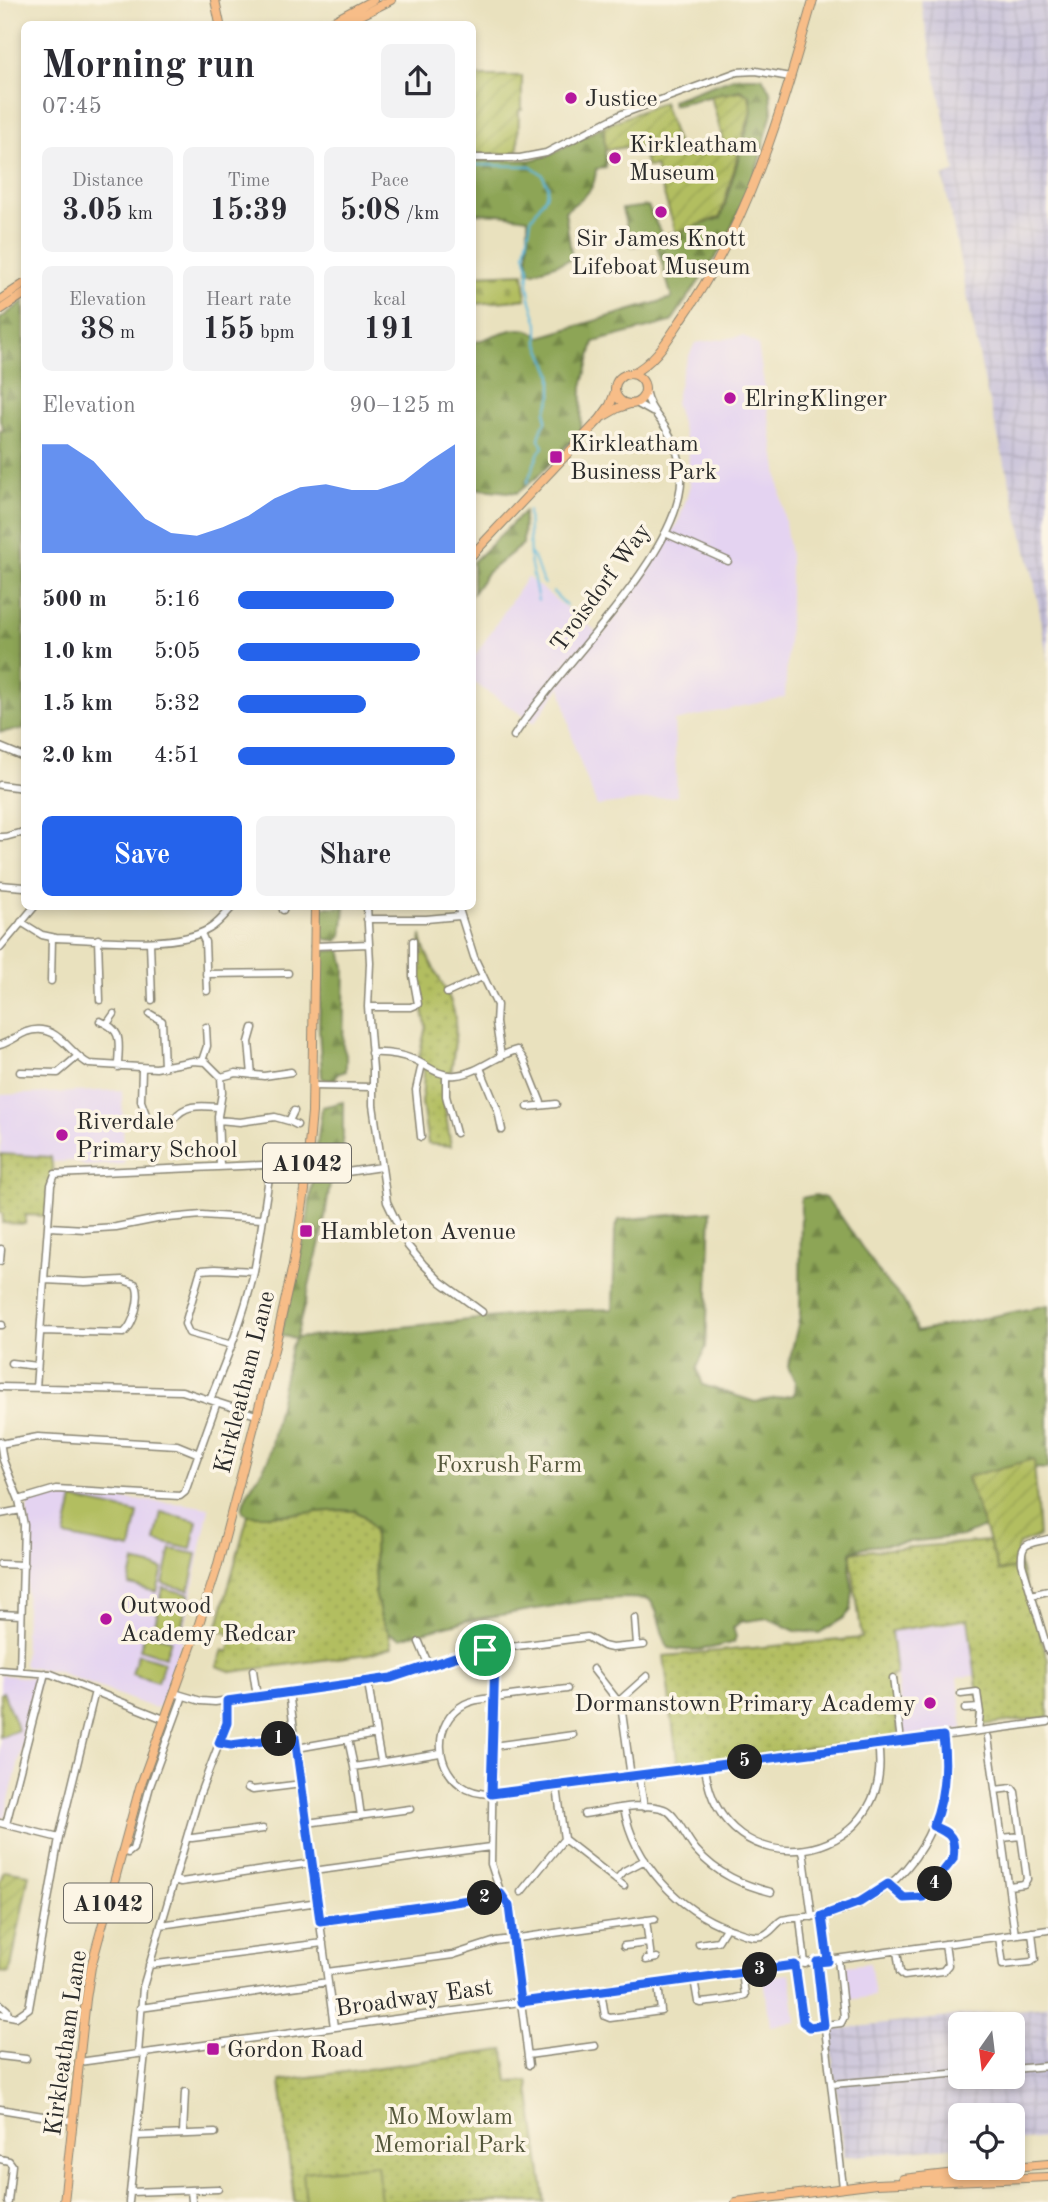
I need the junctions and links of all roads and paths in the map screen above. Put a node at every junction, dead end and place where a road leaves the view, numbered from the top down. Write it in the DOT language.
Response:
graph roads {
  1 [pos="215,0"];
  2 [pos="373,0"];
  3 [pos="391,0"];
  4 [pos="813,0"];
  5 [pos="218,21"];
  6 [pos="334,21"];
  7 [pos="350,21"];
  8 [pos="790,77"];
  9 [pos="476,158"];
  10 [pos="21,286"];
  11 [pos="21,296"];
  12 [pos="0,300"];
  13 [pos="0,310"];
  14 [pos="654,356"];
  15 [pos="631,374"];
  16 [pos="645,388"];
  17 [pos="615,392"];
  18 [pos="633,404"];
  19 [pos="653,413"];
  20 [pos="600,419"];
  21 [pos="665,533"];
  22 [pos="476,551"];
  23 [pos="728,561"];
  24 [pos="514,736"];
  25 [pos="0,747"];
  26 [pos="21,756"];
  27 [pos="0,785"];
  28 [pos="21,788"];
  29 [pos="21,833"];
  30 [pos="0,837"];
  31 [pos="0,885"];
  32 [pos="21,887"];
  33 [pos="32,910"];
  34 [pos="229,910"];
  35 [pos="315,910"];
  36 [pos="367,910"];
  37 [pos="458,910"];
  38 [pos="459,916"];
  39 [pos="367,919"];
  40 [pos="21,922"];
  41 [pos="0,933"];
  42 [pos="201,933"];
  43 [pos="52,937"];
  44 [pos="98,939"];
  45 [pos="7,940"];
  46 [pos="413,941"];
  47 [pos="150,942"];
  48 [pos="369,944"];
  49 [pos="314,946"];
  50 [pos="0,948"];
  51 [pos="288,973"];
  52 [pos="206,974"];
  53 [pos="482,977"];
  54 [pos="51,981"];
  55 [pos="207,991"];
  56 [pos="447,993"];
  57 [pos="150,996"];
  58 [pos="102,997"];
  59 [pos="368,1007"];
  60 [pos="114,1014"];
  61 [pos="150,1014"];
  62 [pos="169,1016"];
  63 [pos="100,1021"];
  64 [pos="162,1021"];
  65 [pos="107,1024"];
  66 [pos="206,1027"];
  67 [pos="253,1028"];
  68 [pos="0,1045"];
  69 [pos="371,1053"];
  70 [pos="78,1056"];
  71 [pos="501,1057"];
  72 [pos="202,1061"];
  73 [pos="422,1064"];
  74 [pos="118,1067"];
  75 [pos="163,1067"];
  76 [pos="480,1068"];
  77 [pos="142,1069"];
  78 [pos="20,1072"];
  79 [pos="291,1072"];
  80 [pos="252,1074"];
  81 [pos="446,1075"];
  82 [pos="222,1077"];
  83 [pos="313,1086"];
  84 [pos="372,1087"];
  85 [pos="556,1104"];
  86 [pos="542,1105"];
  87 [pos="219,1107"];
  88 [pos="528,1107"];
  89 [pos="294,1111"];
  90 [pos="166,1119"];
  91 [pos="218,1120"];
  92 [pos="289,1121"];
  93 [pos="149,1122"];
  94 [pos="297,1125"];
  95 [pos="502,1130"];
  96 [pos="456,1133"];
  97 [pos="421,1137"];
  98 [pos="307,1163"];
  99 [pos="271,1165"];
  100 [pos="220,1166"];
  101 [pos="381,1167"];
  102 [pos="347,1172"];
  103 [pos="262,1219"];
  104 [pos="49,1227"];
  105 [pos="3,1249"];
  106 [pos="0,1261"];
  107 [pos="254,1271"];
  108 [pos="44,1280"];
  109 [pos="482,1312"];
  110 [pos="40,1331"];
  111 [pos="232,1345"];
  112 [pos="11,1363"];
  113 [pos="37,1366"];
  114 [pos="0,1387"];
  115 [pos="36,1388"];
  116 [pos="214,1401"];
  117 [pos="256,1415"];
  118 [pos="0,1442"];
  119 [pos="199,1454"];
  120 [pos="2,1461"];
  121 [pos="19,1500"];
  122 [pos="22,1510"];
  123 [pos="0,1514"];
  124 [pos="1048,1539"];
  125 [pos="0,1564"];
  126 [pos="24,1564"];
  127 [pos="1048,1591"];
  128 [pos="1031,1595"];
  129 [pos="0,1614"];
  130 [pos="21,1615"];
  131 [pos="635,1618"];
  132 [pos="593,1630"];
  133 [pos="590,1638"];
  134 [pos="419,1642"];
  135 [pos="1048,1651"];
  136 [pos="492,1652"];
  137 [pos="429,1667"];
  138 [pos="593,1669"];
  139 [pos="0,1670"];
  140 [pos="253,1670"];
  141 [pos="20,1671"];
  142 [pos="45,1673"];
  143 [pos="648,1676"];
  144 [pos="600,1677"];
  145 [pos="893,1678"];
  146 [pos="368,1682"];
  147 [pos="640,1682"];
  148 [pos="593,1683"];
  149 [pos="567,1689"];
  150 [pos="646,1689"];
  151 [pos="95,1691"];
  152 [pos="289,1692"];
  153 [pos="174,1693"];
  154 [pos="961,1694"];
  155 [pos="183,1696"];
  156 [pos="257,1697"];
  157 [pos="494,1698"];
  158 [pos="227,1701"];
  159 [pos="619,1701"];
  160 [pos="979,1708"];
  161 [pos="965,1709"];
  162 [pos="164,1718"];
  163 [pos="1048,1722"];
  164 [pos="978,1731"];
  165 [pos="376,1734"];
  166 [pos="573,1735"];
  167 [pos="943,1736"];
  168 [pos="295,1737"];
  169 [pos="988,1737"];
  170 [pos="348,1739"];
  171 [pos="901,1741"];
  172 [pos="219,1743"];
  173 [pos="878,1744"];
  174 [pos="492,1746"];
  175 [pos="297,1748"];
  176 [pos="440,1753"];
  177 [pos="382,1761"];
  178 [pos="354,1767"];
  179 [pos="705,1767"];
  180 [pos="639,1776"];
  181 [pos="631,1777"];
  182 [pos="302,1784"];
  183 [pos="557,1787"];
  184 [pos="248,1788"];
  185 [pos="995,1790"];
  186 [pos="491,1794"];
  187 [pos="644,1807"];
  188 [pos="624,1808"];
  189 [pos="410,1809"];
  190 [pos="584,1814"];
  191 [pos="362,1816"];
  192 [pos="307,1823"];
  193 [pos="3,1824"];
  194 [pos="933,1826"];
  195 [pos="263,1829"];
  196 [pos="1021,1836"];
  197 [pos="187,1837"];
  198 [pos="59,1838"];
  199 [pos="1002,1838"];
  200 [pos="564,1839"];
  201 [pos="490,1847"];
  202 [pos="803,1850"];
  203 [pos="122,1851"];
  204 [pos="645,1860"];
  205 [pos="312,1863"];
  206 [pos="313,1871"];
  207 [pos="174,1880"];
  208 [pos="616,1880"];
  209 [pos="888,1884"];
  210 [pos="624,1886"];
  211 [pos="1009,1886"];
  212 [pos="521,1892"];
  213 [pos="771,1892"];
  214 [pos="501,1894"];
  215 [pos="318,1902"];
  216 [pos="822,1916"];
  217 [pos="811,1917"];
  218 [pos="800,1918"];
  219 [pos="655,1919"];
  220 [pos="646,1920"];
  221 [pos="320,1921"];
  222 [pos="161,1925"];
  223 [pos="726,1928"];
  224 [pos="1048,1930"];
  225 [pos="1032,1932"];
  226 [pos="1015,1935"];
  227 [pos="999,1937"];
  228 [pos="513,1938"];
  229 [pos="323,1943"];
  230 [pos="648,1943"];
  231 [pos="699,1944"];
  232 [pos="945,1944"];
  233 [pos="624,1946"];
  234 [pos="897,1951"];
  235 [pos="651,1959"];
  236 [pos="838,1959"];
  237 [pos="828,1961"];
  238 [pos="817,1962"];
  239 [pos="806,1964"];
  240 [pos="149,1965"];
  241 [pos="795,1965"];
  242 [pos="327,1972"];
  243 [pos="742,1972"];
  244 [pos="694,1979"];
  245 [pos="328,1982"];
  246 [pos="658,1984"];
  247 [pos="601,1991"];
  248 [pos="521,2002"];
  249 [pos="0,2004"];
  250 [pos="140,2008"];
  251 [pos="4,2015"];
  252 [pos="824,2025"];
  253 [pos="334,2027"];
  254 [pos="595,2046"];
  255 [pos="141,2053"];
  256 [pos="528,2055"];
  257 [pos="0,2056"];
  258 [pos="26,2059"];
  259 [pos="79,2062"];
  260 [pos="529,2065"];
  261 [pos="1048,2066"];
  262 [pos="1026,2068"];
  263 [pos="948,2074"];
  264 [pos="832,2084"];
  265 [pos="185,2092"];
  266 [pos="0,2109"];
  267 [pos="73,2121"];
  268 [pos="215,2133"];
  269 [pos="183,2134"];
  270 [pos="136,2136"];
  271 [pos="0,2159"];
  272 [pos="1048,2164"];
  273 [pos="1025,2166"];
  274 [pos="948,2173"];
  275 [pos="1048,2177"];
  276 [pos="876,2184"];
  277 [pos="843,2187"];
  278 [pos="218,2189"];
  279 [pos="191,2190"];
  280 [pos="130,2192"];
  281 [pos="8,2202"];
  282 [pos="64,2202"];
  283 [pos="129,2202"];
  284 [pos="192,2202"];
  285 [pos="736,2202"];
  1 -- 5 [label="main road"];
  2 -- 6 [label="main road"];
  3 -- 7 [label="main road"];
  4 -- 8 [label="main road"];
  8 -- 9 [label="street"];
  8 -- 14 [label="main road"];
  10 -- 12 [label="main road"];
  11 -- 13 [label="main road"];
  14 -- 15 [label="main road"];
  14 -- 16 [label="main road"];
  15 -- 16 [label="main road"];
  15 -- 17 [label="main road"];
  16 -- 18 [label="main road"];
  16 -- 19 [label="street, Troisdorf Way"];
  17 -- 18 [label="main road"];
  17 -- 20 [label="main road"];
  18 -- 19 [label="street, Troisdorf Way"];
  18 -- 20 [label="main road"];
  19 -- 21 [label="street, Troisdorf Way"];
  20 -- 22 [label="main road"];
  21 -- 23 [label="street"];
  21 -- 24 [label="street, Troisdorf Way"];
  25 -- 26 [label="street"];
  27 -- 28 [label="street"];
  29 -- 30 [label="street"];
  31 -- 32 [label="street"];
  33 -- 40 [label="street"];
  34 -- 42 [label="street"];
  35 -- 49 [label="main road, Kirkleatham Lane / A1042"];
  36 -- 39 [label="street"];
  37 -- 38 [label="street"];
  38 -- 39 [label="street"];
  38 -- 53 [label="street"];
  39 -- 48 [label="street"];
  40 -- 43 [label="street"];
  40 -- 45 [label="street"];
  41 -- 45 [label="street"];
  42 -- 47 [label="street"];
  42 -- 52 [label="street"];
  43 -- 44 [label="street"];
  43 -- 54 [label="street"];
  44 -- 47 [label="street"];
  44 -- 58 [label="street"];
  45 -- 50 [label="street"];
  46 -- 59 [label="street"];
  47 -- 57 [label="street"];
  48 -- 49 [label="street"];
  48 -- 59 [label="street"];
  49 -- 83 [label="main road, Kirkleatham Lane / A1042"];
  51 -- 52 [label="street"];
  52 -- 55 [label="street"];
  53 -- 56 [label="street"];
  53 -- 71 [label="street"];
  59 -- 69 [label="street"];
  60 -- 65 [label="street"];
  61 -- 64 [label="street"];
  62 -- 64 [label="street"];
  63 -- 65 [label="street"];
  64 -- 75 [label="street"];
  65 -- 74 [label="street"];
  66 -- 72 [label="street"];
  67 -- 80 [label="street"];
  68 -- 70 [label="street"];
  69 -- 73 [label="street"];
  69 -- 84 [label="street"];
  70 -- 74 [label="street"];
  70 -- 78 [label="street"];
  71 -- 76 [label="street"];
  71 -- 86 [label="street"];
  72 -- 75 [label="street"];
  72 -- 82 [label="street"];
  73 -- 81 [label="street"];
  73 -- 97 [label="street"];
  74 -- 77 [label="street"];
  75 -- 77 [label="street"];
  76 -- 81 [label="street"];
  76 -- 95 [label="street"];
  77 -- 93 [label="street"];
  79 -- 80 [label="street"];
  80 -- 82 [label="street"];
  81 -- 96 [label="street"];
  82 -- 87 [label="street"];
  83 -- 84 [label="street"];
  83 -- 98 [label="main road, Kirkleatham Lane / A1042"];
  84 -- 101 [label="street"];
  85 -- 86 [label="street"];
  86 -- 88 [label="street"];
  87 -- 90 [label="street"];
  87 -- 91 [label="street"];
  89 -- 92 [label="street"];
  91 -- 92 [label="street"];
  91 -- 100 [label="street"];
  92 -- 94 [label="street"];
  98 -- 99 [label="street"];
  98 -- 117 [label="main road, Kirkleatham Lane / A1042"];
  99 -- 100 [label="street"];
  99 -- 103 [label="street"];
  100 -- 104 [label="street"];
  101 -- 102 [label="street"];
  101 -- 109 [label="street"];
  103 -- 104 [label="street"];
  103 -- 107 [label="street"];
  104 -- 108 [label="street"];
  105 -- 106 [label="street"];
  107 -- 111 [label="street"];
  107 -- 111 [label="street"];
  108 -- 110 [label="street"];
  108 -- 110 [label="street"];
  110 -- 113 [label="street"];
  111 -- 116 [label="street"];
  112 -- 113 [label="street"];
  113 -- 115 [label="street"];
  114 -- 115 [label="street"];
  115 -- 116 [label="street"];
  116 -- 117 [label="street"];
  116 -- 119 [label="street"];
  117 -- 153 [label="main road, Kirkleatham Lane / A1042"];
  118 -- 119 [label="street"];
  118 -- 120 [label="street"];
  119 -- 121 [label="street"];
  120 -- 121 [label="street"];
  121 -- 122 [label="street"];
  122 -- 123 [label="street"];
  122 -- 126 [label="street"];
  124 -- 128 [label="street"];
  125 -- 126 [label="street"];
  126 -- 130 [label="street"];
  127 -- 128 [label="street"];
  128 -- 135 [label="street"];
  129 -- 130 [label="street"];
  130 -- 141 [label="street"];
  131 -- 133 [label="street"];
  132 -- 133 [label="street"];
  133 -- 136 [label="street"];
  134 -- 137 [label="street"];
  136 -- 137 [label="street"];
  136 -- 157 [label="street"];
  137 -- 146 [label="street"];
  138 -- 144 [label="street"];
  139 -- 141 [label="street"];
  140 -- 156 [label="street"];
  141 -- 142 [label="street"];
  142 -- 151 [label="street"];
  142 -- 193 [label="street"];
  143 -- 147 [label="street"];
  144 -- 148 [label="street"];
  144 -- 159 [label="street"];
  145 -- 171 [label="street"];
  146 -- 152 [label="street"];
  146 -- 165 [label="street"];
  147 -- 150 [label="street"];
  147 -- 159 [label="street"];
  149 -- 157 [label="street"];
  151 -- 162 [label="street"];
  151 -- 198 [label="street"];
  152 -- 156 [label="street"];
  152 -- 168 [label="street"];
  153 -- 155 [label="street"];
  153 -- 162 [label="main road, Kirkleatham Lane / A1042"];
  154 -- 160 [label="street"];
  155 -- 158 [label="street"];
  155 -- 203 [label="street, Kirkleatham Lane"];
  156 -- 158 [label="street"];
  157 -- 174 [label="street"];
  157 -- 176 [label="street"];
  158 -- 172 [label="street"];
  159 -- 181 [label="street"];
  160 -- 161 [label="street"];
  160 -- 164 [label="street"];
  162 -- 203 [label="main road, Kirkleatham Lane / A1042"];
  163 -- 164 [label="street"];
  164 -- 167 [label="street"];
  165 -- 170 [label="street"];
  165 -- 177 [label="street"];
  166 -- 174 [label="street"];
  167 -- 171 [label="street"];
  167 -- 194 [label="street"];
  168 -- 172 [label="street"];
  168 -- 175 [label="street"];
  169 -- 185 [label="street"];
  170 -- 175 [label="street"];
  170 -- 178 [label="street"];
  171 -- 173 [label="street"];
  172 -- 197 [label="street"];
  173 -- 179 [label="street"];
  173 -- 202 [label="street"];
  174 -- 186 [label="street"];
  175 -- 182 [label="street"];
  176 -- 177 [label="street"];
  176 -- 186 [label="street"];
  177 -- 178 [label="street"];
  178 -- 191 [label="street"];
  179 -- 180 [label="street"];
  179 -- 202 [label="street"];
  180 -- 181 [label="street"];
  180 -- 187 [label="street"];
  181 -- 183 [label="street"];
  182 -- 184 [label="street"];
  182 -- 192 [label="street"];
  183 -- 186 [label="street"];
  183 -- 200 [label="street"];
  185 -- 196 [label="street"];
  185 -- 199 [label="street"];
  186 -- 201 [label="street"];
  187 -- 188 [label="street"];
  187 -- 213 [label="street"];
  188 -- 190 [label="street"];
  188 -- 204 [label="street"];
  189 -- 191 [label="street"];
  191 -- 192 [label="street"];
  192 -- 205 [label="street"];
  193 -- 198 [label="street"];
  194 -- 209 [label="street"];
  194 -- 209 [label="street"];
  195 -- 197 [label="street"];
  196 -- 199 [label="street"];
  196 -- 211 [label="street"];
  197 -- 207 [label="street"];
  198 -- 251 [label="street"];
  199 -- 211 [label="street"];
  200 -- 208 [label="street"];
  200 -- 212 [label="street"];
  201 -- 206 [label="street"];
  201 -- 214 [label="street"];
  202 -- 217 [label="street"];
  203 -- 259 [label="main road, Kirkleatham Lane / A1042"];
  204 -- 208 [label="street"];
  204 -- 223 [label="street"];
  205 -- 206 [label="street"];
  205 -- 207 [label="street"];
  206 -- 215 [label="street"];
  207 -- 222 [label="street"];
  208 -- 210 [label="street"];
  209 -- 216 [label="street"];
  211 -- 226 [label="street"];
  214 -- 221 [label="street"];
  214 -- 228 [label="street"];
  215 -- 221 [label="street"];
  215 -- 222 [label="street"];
  216 -- 217 [label="street"];
  216 -- 237 [label="street"];
  217 -- 218 [label="street"];
  218 -- 223 [label="street"];
  218 -- 239 [label="street"];
  219 -- 220 [label="street"];
  220 -- 228 [label="street"];
  220 -- 230 [label="street"];
  221 -- 229 [label="street"];
  222 -- 240 [label="street"];
  223 -- 231 [label="street"];
  224 -- 225 [label="street, Broadway East"];
  225 -- 226 [label="street, Broadway East"];
  225 -- 227 [label="street"];
  226 -- 227 [label="street, Broadway East"];
  227 -- 232 [label="street, Broadway East"];
  228 -- 242 [label="street"];
  228 -- 248 [label="street"];
  229 -- 240 [label="street"];
  229 -- 242 [label="street"];
  230 -- 233 [label="street"];
  230 -- 235 [label="street"];
  232 -- 234 [label="street, Broadway East"];
  232 -- 234 [label="street"];
  234 -- 236 [label="street, Broadway East"];
  236 -- 237 [label="street, Broadway East"];
  236 -- 252 [label="street"];
  237 -- 238 [label="street, Broadway East"];
  238 -- 239 [label="street, Broadway East"];
  238 -- 252 [label="street"];
  239 -- 241 [label="street, Broadway East"];
  240 -- 250 [label="street"];
  241 -- 243 [label="street, Broadway East"];
  241 -- 252 [label="street"];
  242 -- 245 [label="street"];
  243 -- 244 [label="street, Broadway East"];
  243 -- 244 [label="street"];
  244 -- 246 [label="street, Broadway East"];
  245 -- 250 [label="street"];
  245 -- 253 [label="street"];
  246 -- 247 [label="street, Broadway East"];
  246 -- 247 [label="street"];
  247 -- 248 [label="street, Broadway East"];
  248 -- 253 [label="street, Broadway East"];
  248 -- 256 [label="street"];
  249 -- 251 [label="street"];
  250 -- 255 [label="street"];
  252 -- 264 [label="street"];
  253 -- 255 [label="street, Broadway East"];
  254 -- 256 [label="street"];
  255 -- 259 [label="street, Broadway East"];
  255 -- 270 [label="street"];
  256 -- 260 [label="street"];
  257 -- 258 [label="street"];
  259 -- 267 [label="main road, Kirkleatham Lane / A1042"];
  261 -- 262 [label="street"];
  263 -- 264 [label="street"];
  264 -- 277 [label="street"];
  265 -- 269 [label="street"];
  266 -- 267 [label="street"];
  267 -- 282 [label="main road, Kirkleatham Lane / A1042"];
  268 -- 269 [label="street"];
  269 -- 270 [label="street"];
  270 -- 280 [label="street"];
  271 -- 281 [label="street"];
  272 -- 273 [label="main road"];
  274 -- 276 [label="main road"];
  275 -- 276 [label="main road"];
  276 -- 277 [label="main road"];
  277 -- 285 [label="main road"];
  278 -- 279 [label="street"];
  279 -- 280 [label="street"];
  279 -- 284 [label="street"];
  280 -- 283 [label="street"];
}
